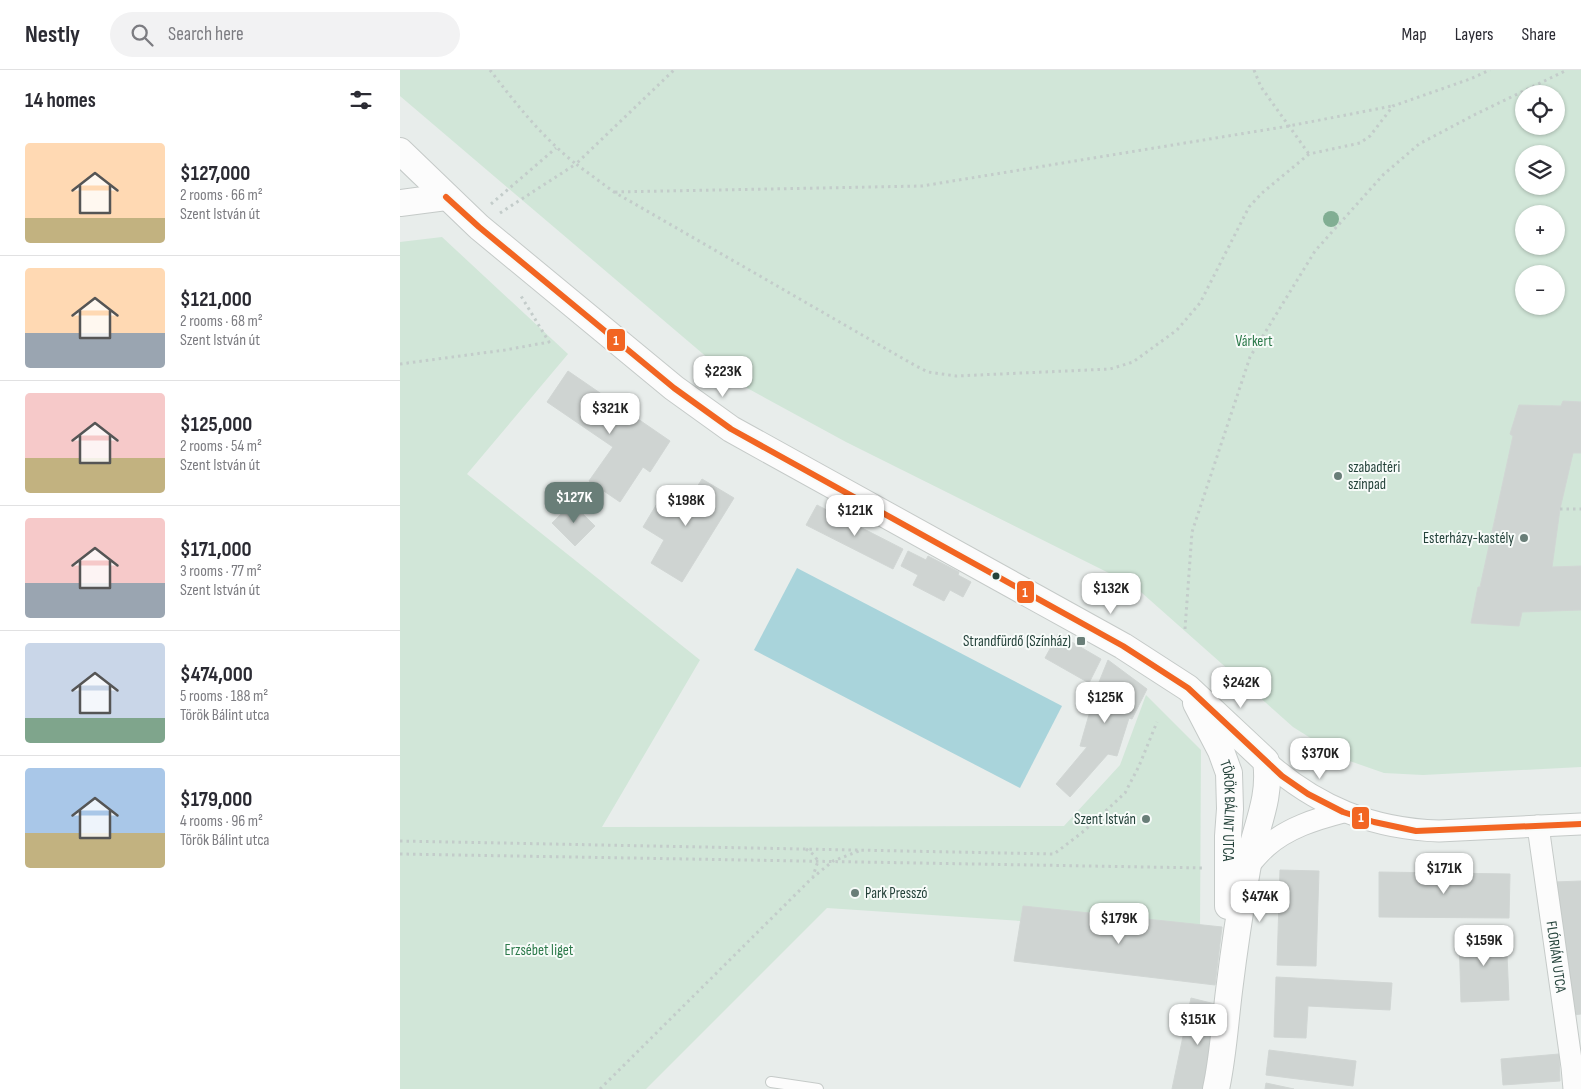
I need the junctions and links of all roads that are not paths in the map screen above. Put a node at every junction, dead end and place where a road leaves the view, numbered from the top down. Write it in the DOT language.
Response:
graph roads {
  1 [pos="400,151"];
  2 [pos="446,196"];
  3 [pos="400,203"];
  4 [pos="1188,688"];
  5 [pos="1272,772"];
  6 [pos="1343,812"];
  7 [pos="1230,820"];
  8 [pos="1581,824"];
  9 [pos="1538,826"];
  10 [pos="1238,868"];
  11 [pos="1576,1066"];
  12 [pos="771,1082"];
  13 [pos="818,1089"];
  14 [pos="1216,1089"];
  15 [pos="1574,1089"];
  1 -- 2 [label="street"];
  2 -- 3 [label="street"];
  2 -- 4 [label="street"];
  4 -- 5 [label="street"];
  4 -- 7 [label="street, TÖRÖK BÁLINT UTCA"];
  5 -- 6 [label="street"];
  5 -- 7 [label="street"];
  5 -- 10 [label="street, TÖRÖK BÁLINT UTCA"];
  6 -- 9 [label="street"];
  6 -- 10 [label="street, TÖRÖK BÁLINT UTCA"];
  7 -- 10 [label="street, TÖRÖK BÁLINT UTCA"];
  8 -- 9 [label="street"];
  9 -- 11 [label="street, FLÓRIÁN UTCA"];
  10 -- 14 [label="street, TÖRÖK BÁLINT UTCA"];
  11 -- 15 [label="street, FLÓRIÁN UTCA"];
  12 -- 13 [label="lane"];
}
